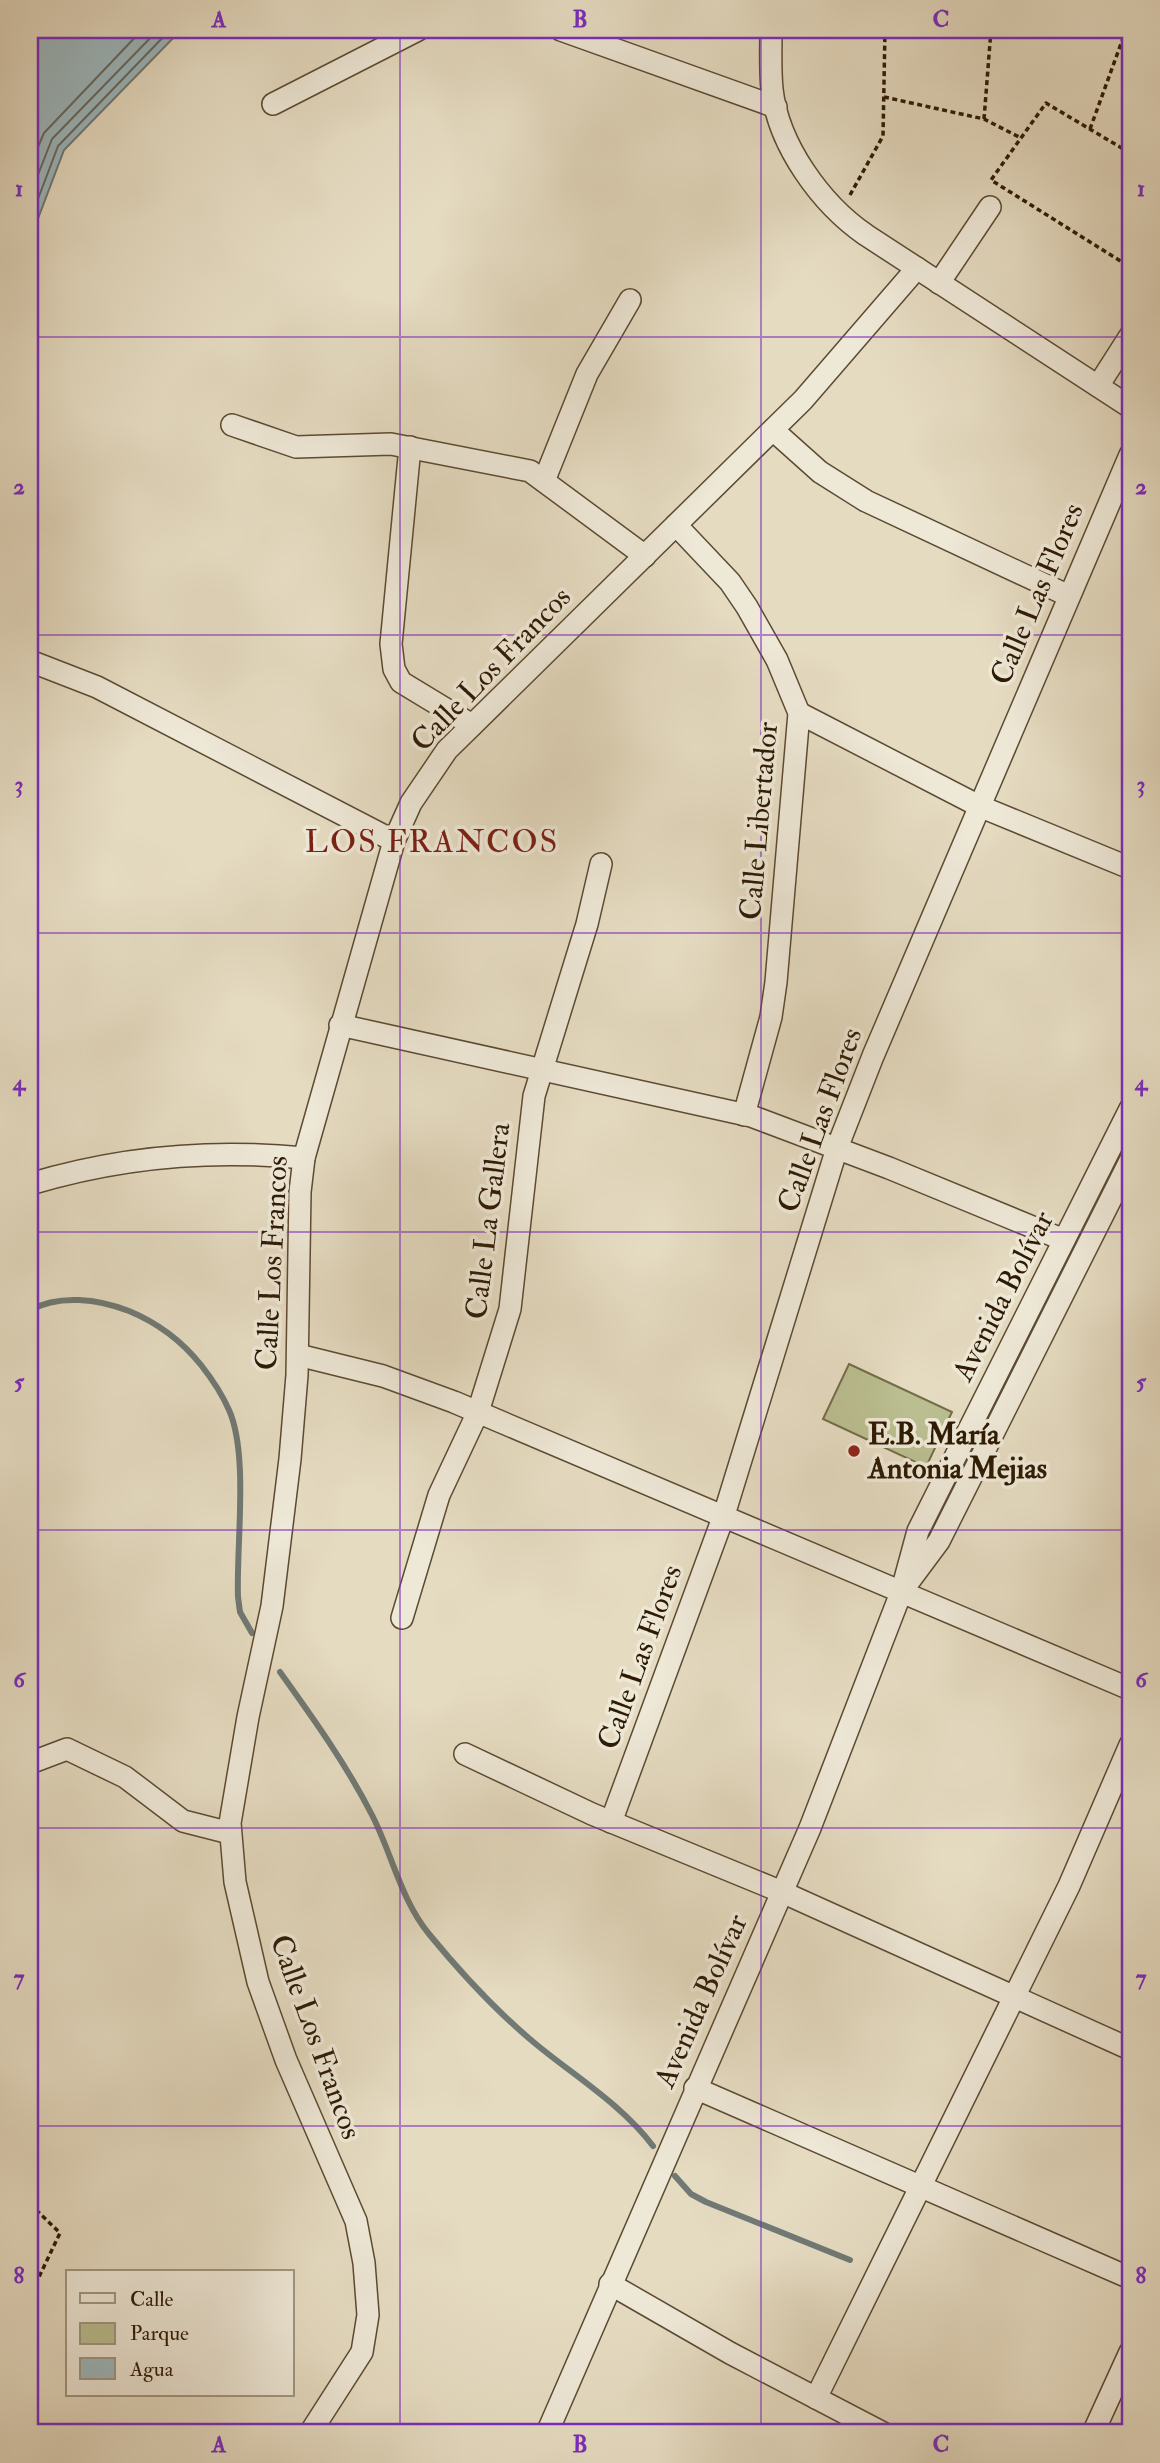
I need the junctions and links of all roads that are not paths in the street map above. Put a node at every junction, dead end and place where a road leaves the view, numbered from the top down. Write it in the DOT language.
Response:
graph roads {
  1 [pos="418,30"];
  2 [pos="561,30"];
  3 [pos="771,30"];
  4 [pos="273,104"];
  5 [pos="776,107"];
  6 [pos="990,207"];
  7 [pos="917,268"];
  8 [pos="939,283"];
  9 [pos="630,300"];
  10 [pos="1130,336"];
  11 [pos="1098,386"];
  12 [pos="1130,407"];
  13 [pos="232,425"];
  14 [pos="773,430"];
  15 [pos="410,447"];
  16 [pos="1130,455"];
  17 [pos="544,481"];
  18 [pos="676,525"];
  19 [pos="645,556"];
  20 [pos="1069,596"];
  21 [pos="30,661"];
  22 [pos="799,713"];
  23 [pos="472,725"];
  24 [pos="979,806"];
  25 [pos="394,841"];
  26 [pos="601,864"];
  27 [pos="1130,868"];
  28 [pos="340,1025"];
  29 [pos="541,1070"];
  30 [pos="1130,1109"];
  31 [pos="744,1115"];
  32 [pos="837,1148"];
  33 [pos="304,1158"];
  34 [pos="1130,1161"];
  35 [pos="30,1184"];
  36 [pos="1064,1240"];
  37 [pos="298,1355"];
  38 [pos="478,1412"];
  39 [pos="724,1515"];
  40 [pos="902,1590"];
  41 [pos="402,1618"];
  42 [pos="1130,1689"];
  43 [pos="1130,1745"];
  44 [pos="465,1754"];
  45 [pos="30,1763"];
  46 [pos="611,1822"];
  47 [pos="230,1833"];
  48 [pos="782,1892"];
  49 [pos="1013,1996"];
  50 [pos="1130,2049"];
  51 [pos="695,2088"];
  52 [pos="919,2187"];
  53 [pos="1130,2278"];
  54 [pos="611,2284"];
  55 [pos="1130,2352"];
  56 [pos="816,2398"];
  57 [pos="310,2433"];
  58 [pos="547,2433"];
  59 [pos="883,2433"];
  60 [pos="1093,2433"];
  1 -- 4 [label="street"];
  2 -- 5 [label="street"];
  3 -- 5 [label="street"];
  5 -- 7 [label="street"];
  6 -- 8 [label="street"];
  7 -- 8 [label="street"];
  7 -- 14 [label="street, Calle Los Francos"];
  8 -- 11 [label="street"];
  9 -- 17 [label="street"];
  10 -- 11 [label="street"];
  11 -- 12 [label="street"];
  13 -- 15 [label="street"];
  14 -- 18 [label="street, Calle Los Francos"];
  14 -- 20 [label="street"];
  15 -- 17 [label="street"];
  15 -- 23 [label="street"];
  16 -- 20 [label="street, Calle Las Flores"];
  17 -- 19 [label="street"];
  18 -- 19 [label="street, Calle Los Francos"];
  18 -- 22 [label="street, Calle Libertador"];
  19 -- 23 [label="street, Calle Los Francos"];
  20 -- 24 [label="street, Calle Las Flores"];
  21 -- 25 [label="street"];
  22 -- 24 [label="street"];
  22 -- 31 [label="street, Calle Libertador"];
  23 -- 25 [label="street, Calle Los Francos"];
  24 -- 27 [label="street"];
  24 -- 32 [label="street, Calle Las Flores"];
  25 -- 28 [label="street, Calle Los Francos"];
  26 -- 29 [label="street, Calle La Gallera"];
  28 -- 29 [label="street"];
  28 -- 33 [label="street, Calle Los Francos"];
  29 -- 31 [label="street"];
  29 -- 38 [label="street, Calle La Gallera"];
  30 -- 36 [label="street, Avenida Bolívar"];
  31 -- 32 [label="street"];
  32 -- 36 [label="street"];
  32 -- 39 [label="street, Calle Las Flores"];
  33 -- 35 [label="street"];
  33 -- 37 [label="street, Calle Los Francos"];
  34 -- 40 [label="street, Avenida Bolívar"];
  36 -- 40 [label="street, Avenida Bolívar"];
  37 -- 38 [label="street"];
  37 -- 47 [label="street, Calle Los Francos"];
  38 -- 39 [label="street"];
  38 -- 41 [label="street, Calle La Gallera"];
  39 -- 40 [label="street"];
  39 -- 46 [label="street, Calle Las Flores"];
  40 -- 42 [label="street"];
  40 -- 48 [label="street, Avenida Bolívar"];
  43 -- 49 [label="street"];
  44 -- 46 [label="street"];
  45 -- 47 [label="street"];
  46 -- 48 [label="street"];
  47 -- 57 [label="street, Calle Los Francos"];
  48 -- 49 [label="street"];
  48 -- 51 [label="street, Avenida Bolívar"];
  49 -- 50 [label="street"];
  49 -- 52 [label="street"];
  51 -- 52 [label="street"];
  51 -- 54 [label="street, Avenida Bolívar"];
  52 -- 53 [label="street"];
  52 -- 56 [label="street"];
  54 -- 56 [label="street"];
  54 -- 58 [label="street, Avenida Bolívar"];
  55 -- 60 [label="street"];
  56 -- 59 [label="street"];
}
